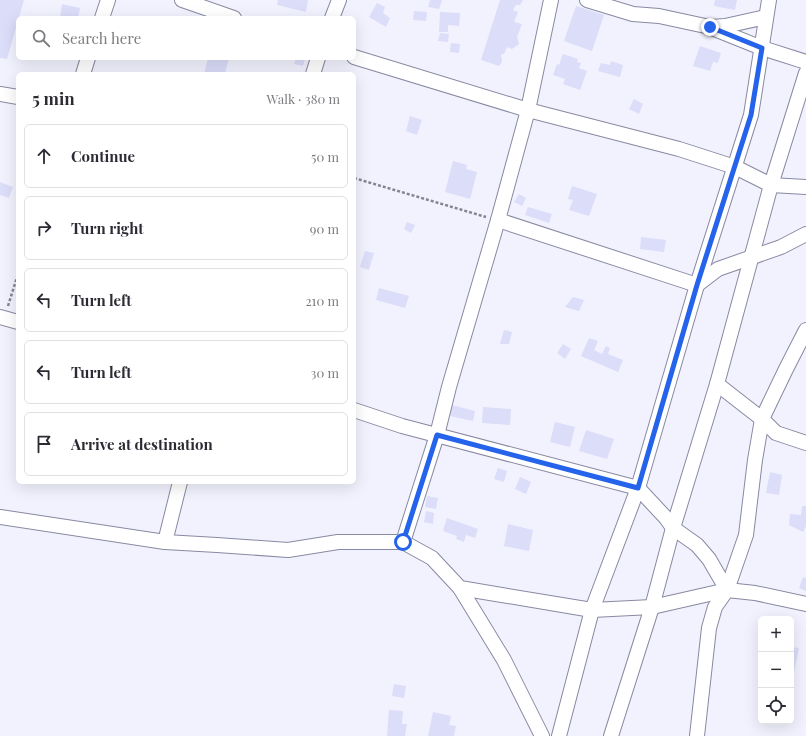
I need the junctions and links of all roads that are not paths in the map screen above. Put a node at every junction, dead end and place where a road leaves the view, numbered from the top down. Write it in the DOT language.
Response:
graph roads {
  1 [pos="108,0"];
  2 [pos="182,0"];
  3 [pos="339,0"];
  4 [pos="551,0"];
  5 [pos="587,0"];
  6 [pos="769,0"];
  7 [pos="103,16"];
  8 [pos="228,16"];
  9 [pos="333,16"];
  10 [pos="766,17"];
  11 [pos="710,27"];
  12 [pos="762,48"];
  13 [pos="356,58"];
  14 [pos="87,60"];
  15 [pos="317,60"];
  16 [pos="806,62"];
  17 [pos="83,72"];
  18 [pos="314,72"];
  19 [pos="806,73"];
  20 [pos="0,94"];
  21 [pos="16,97"];
  22 [pos="528,110"];
  23 [pos="735,167"];
  24 [pos="772,185"];
  25 [pos="806,187"];
  26 [pos="498,220"];
  27 [pos="806,234"];
  28 [pos="752,257"];
  29 [pos="697,285"];
  30 [pos="2,318"];
  31 [pos="16,322"];
  32 [pos="806,330"];
  33 [pos="717,384"];
  34 [pos="356,411"];
  35 [pos="762,420"];
  36 [pos="437,435"];
  37 [pos="806,443"];
  38 [pos="180,484"];
  39 [pos="638,488"];
  40 [pos="0,517"];
  41 [pos="673,528"];
  42 [pos="165,542"];
  43 [pos="403,542"];
  44 [pos="460,588"];
  45 [pos="727,590"];
  46 [pos="806,604"];
  47 [pos="652,607"];
  48 [pos="592,610"];
  49 [pos="542,736"];
  50 [pos="559,736"];
  51 [pos="611,736"];
  52 [pos="697,736"];
  1 -- 7 [label="street"];
  2 -- 8 [label="street"];
  3 -- 9 [label="street"];
  4 -- 22 [label="street"];
  5 -- 11 [label="street"];
  6 -- 10 [label="street"];
  10 -- 11 [label="street"];
  10 -- 12 [label="street"];
  11 -- 12 [label="street"];
  12 -- 16 [label="street"];
  12 -- 23 [label="street"];
  13 -- 22 [label="street"];
  14 -- 17 [label="street"];
  15 -- 18 [label="street"];
  19 -- 24 [label="street"];
  20 -- 21 [label="street"];
  22 -- 23 [label="street"];
  22 -- 26 [label="street"];
  23 -- 24 [label="street"];
  23 -- 29 [label="street"];
  24 -- 25 [label="street"];
  24 -- 28 [label="street"];
  26 -- 29 [label="street"];
  26 -- 36 [label="street"];
  27 -- 28 [label="street"];
  28 -- 29 [label="street"];
  28 -- 33 [label="street"];
  29 -- 39 [label="street"];
  30 -- 31 [label="street"];
  32 -- 35 [label="street"];
  33 -- 35 [label="street"];
  33 -- 41 [label="street"];
  34 -- 36 [label="street"];
  35 -- 37 [label="street"];
  35 -- 45 [label="street"];
  36 -- 39 [label="street"];
  36 -- 43 [label="street"];
  38 -- 42 [label="street"];
  39 -- 41 [label="street"];
  39 -- 48 [label="street"];
  40 -- 42 [label="street"];
  41 -- 45 [label="street"];
  41 -- 47 [label="street"];
  42 -- 43 [label="street"];
  43 -- 44 [label="street"];
  44 -- 48 [label="street"];
  44 -- 49 [label="street"];
  45 -- 46 [label="street"];
  45 -- 47 [label="street"];
  45 -- 52 [label="street"];
  47 -- 48 [label="street"];
  47 -- 51 [label="street"];
  48 -- 50 [label="street"];
}
